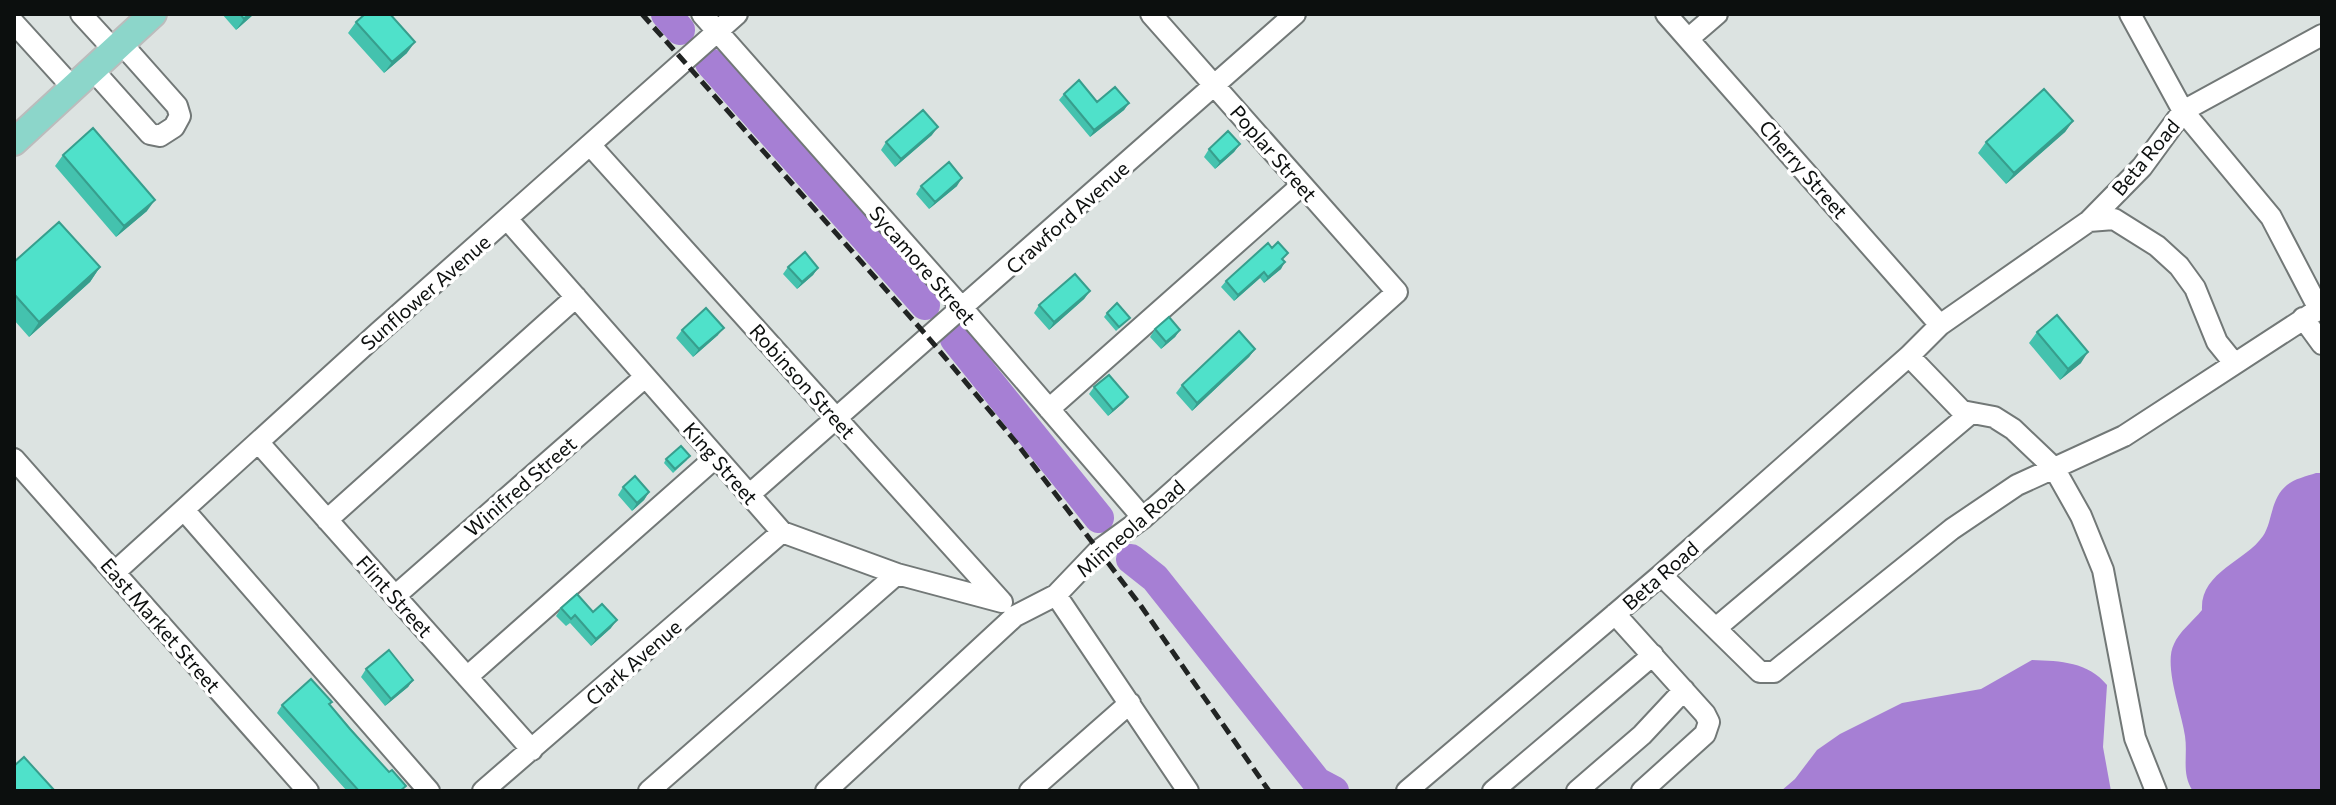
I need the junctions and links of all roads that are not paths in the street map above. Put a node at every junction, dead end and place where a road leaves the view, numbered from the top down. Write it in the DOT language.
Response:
graph roads {
  1 [pos="81,14"];
  2 [pos="153,14"];
  3 [pos="702,14"];
  4 [pos="737,14"];
  5 [pos="1151,14"];
  6 [pos="1295,14"];
  7 [pos="1666,14"];
  8 [pos="1717,14"];
  9 [pos="2130,14"];
  10 [pos="14,23"];
  11 [pos="718,31"];
  12 [pos="2322,35"];
  13 [pos="1688,39"];
  14 [pos="118,47"];
  15 [pos="93,70"];
  16 [pos="1215,86"];
  17 [pos="73,88"];
  18 [pos="2183,111"];
  19 [pos="14,142"];
  20 [pos="591,146"];
  21 [pos="1302,185"];
  22 [pos="508,220"];
  23 [pos="2089,221"];
  24 [pos="1397,292"];
  25 [pos="576,297"];
  26 [pos="963,309"];
  27 [pos="2315,312"];
  28 [pos="1940,325"];
  29 [pos="2322,344"];
  30 [pos="1909,356"];
  31 [pos="2234,363"];
  32 [pos="645,377"];
  33 [pos="1049,409"];
  34 [pos="1971,413"];
  35 [pos="835,416"];
  36 [pos="258,442"];
  37 [pos="716,457"];
  38 [pos="14,459"];
  39 [pos="2054,468"];
  40 [pos="749,495"];
  41 [pos="184,510"];
  42 [pos="1143,518"];
  43 [pos="327,520"];
  44 [pos="782,532"];
  45 [pos="115,572"];
  46 [pos="897,574"];
  47 [pos="1661,575"];
  48 [pos="1056,595"];
  49 [pos="395,596"];
  50 [pos="1008,609"];
  51 [pos="1615,614"];
  52 [pos="1716,628"];
  53 [pos="1653,655"];
  54 [pos="467,677"];
  55 [pos="1684,690"];
  56 [pos="1130,703"];
  57 [pos="532,750"];
  58 [pos="1432,784"];
  59 [pos="308,791"];
  60 [pos="429,791"];
  61 [pos="483,791"];
  62 [pos="649,791"];
  63 [pos="826,791"];
  64 [pos="1030,791"];
  65 [pos="1188,791"];
  66 [pos="1407,791"];
  67 [pos="1493,791"];
  68 [pos="1577,791"];
  69 [pos="1642,791"];
  70 [pos="2156,791"];
  1 -- 14 [label="street"];
  2 -- 14 [label="main road"];
  3 -- 11 [label="street, Sycamore Street"];
  4 -- 11 [label="street, Sunflower Avenue"];
  5 -- 16 [label="street, Poplar Street"];
  6 -- 16 [label="street, Crawford Avenue"];
  7 -- 13 [label="street, Cherry Street"];
  8 -- 13 [label="street"];
  9 -- 18 [label="street"];
  10 -- 17 [label="street"];
  11 -- 20 [label="street, Sunflower Avenue"];
  11 -- 26 [label="street, Sycamore Street"];
  12 -- 18 [label="street, Beta Road"];
  13 -- 28 [label="street, Cherry Street"];
  14 -- 15 [label="main road"];
  14 -- 15 [label="street"];
  15 -- 17 [label="main road"];
  16 -- 21 [label="street, Poplar Street"];
  16 -- 26 [label="street, Crawford Avenue"];
  17 -- 19 [label="main road"];
  18 -- 23 [label="street, Beta Road"];
  18 -- 27 [label="street"];
  20 -- 22 [label="street, Sunflower Avenue"];
  20 -- 35 [label="street, Robinson Street"];
  21 -- 24 [label="street, Poplar Street"];
  21 -- 33 [label="street"];
  22 -- 25 [label="street, King Street"];
  22 -- 36 [label="street, Sunflower Avenue"];
  23 -- 28 [label="street, Beta Road"];
  23 -- 31 [label="street"];
  24 -- 42 [label="street, Minneola Road"];
  25 -- 32 [label="street, King Street"];
  25 -- 43 [label="street"];
  26 -- 33 [label="street, Sycamore Street"];
  26 -- 35 [label="street, Crawford Avenue"];
  27 -- 29 [label="street"];
  27 -- 31 [label="street"];
  28 -- 30 [label="street, Beta Road"];
  30 -- 34 [label="street"];
  30 -- 47 [label="street, Beta Road"];
  31 -- 39 [label="street"];
  32 -- 37 [label="street, King Street"];
  32 -- 49 [label="street, Winifred Street"];
  33 -- 42 [label="street, Sycamore Street"];
  34 -- 39 [label="street"];
  34 -- 52 [label="street"];
  35 -- 40 [label="street, Crawford Avenue"];
  35 -- 50 [label="street, Robinson Street"];
  36 -- 41 [label="street, Sunflower Avenue"];
  36 -- 43 [label="street, Flint Street"];
  37 -- 40 [label="street, King Street"];
  37 -- 54 [label="street"];
  38 -- 45 [label="street, East Market Street"];
  39 -- 52 [label="street"];
  39 -- 70 [label="street"];
  40 -- 44 [label="street, King Street"];
  41 -- 45 [label="street, Sunflower Avenue"];
  41 -- 60 [label="street"];
  42 -- 48 [label="street, Minneola Road"];
  43 -- 49 [label="street, Flint Street"];
  44 -- 46 [label="street, King Street"];
  44 -- 57 [label="street, Clark Avenue"];
  45 -- 59 [label="street, East Market Street"];
  46 -- 50 [label="street, King Street"];
  46 -- 62 [label="street"];
  47 -- 51 [label="street, Beta Road"];
  47 -- 52 [label="street"];
  48 -- 50 [label="street, Minneola Road"];
  48 -- 56 [label="street"];
  49 -- 54 [label="street, Flint Street"];
  50 -- 63 [label="street, Minneola Road"];
  51 -- 53 [label="street"];
  51 -- 58 [label="street, Beta Road"];
  53 -- 55 [label="street"];
  53 -- 67 [label="street"];
  54 -- 57 [label="street, Flint Street"];
  55 -- 68 [label="street"];
  55 -- 69 [label="street"];
  56 -- 64 [label="street"];
  56 -- 65 [label="street"];
  57 -- 61 [label="street, Clark Avenue"];
  58 -- 66 [label="street, Beta Road"];
}
